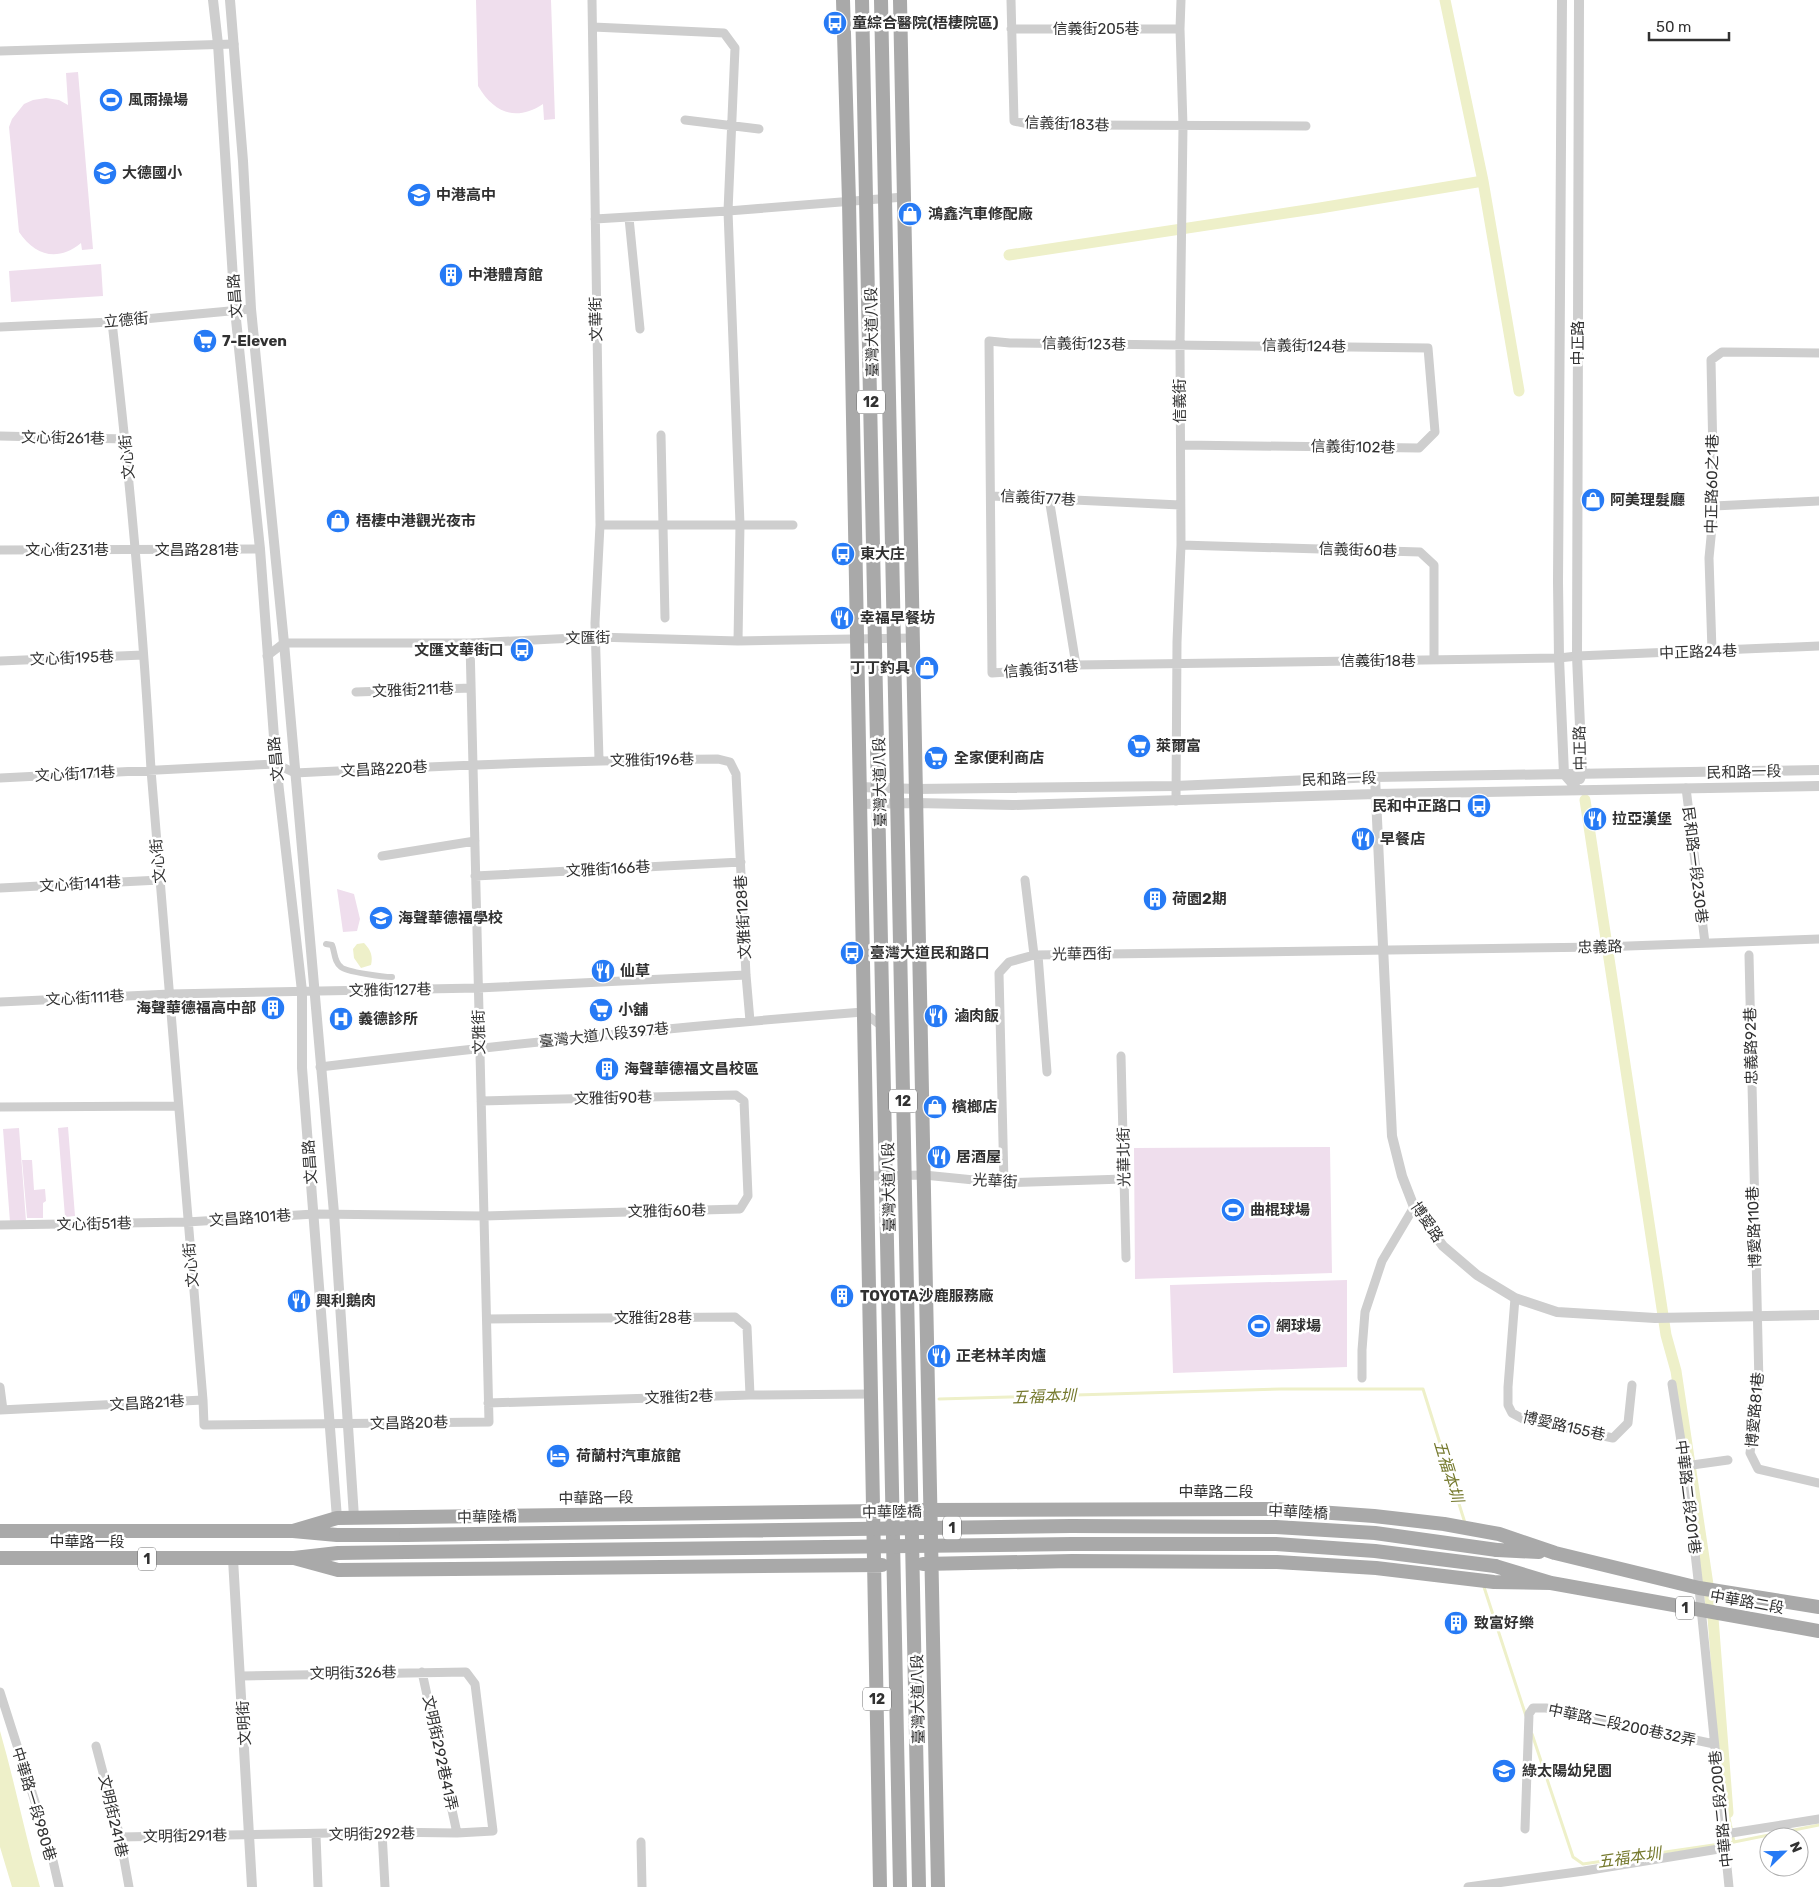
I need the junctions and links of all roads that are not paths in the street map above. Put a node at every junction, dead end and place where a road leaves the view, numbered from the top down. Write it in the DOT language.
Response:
graph roads {
  1 [pos="213,0"];
  2 [pos="230,0"];
  3 [pos="592,0"];
  4 [pos="843,0"];
  5 [pos="862,0"];
  6 [pos="881,0"];
  7 [pos="900,0"];
  8 [pos="1011,0"];
  9 [pos="1181,0"];
  10 [pos="1562,0"];
  11 [pos="1579,0"];
  12 [pos="593,27"];
  13 [pos="1011,29"];
  14 [pos="1180,29"];
  15 [pos="218,44"];
  16 [pos="234,44"];
  17 [pos="0,51"];
  18 [pos="685,120"];
  19 [pos="732,126"];
  20 [pos="1183,126"];
  21 [pos="1306,126"];
  22 [pos="759,129"];
  23 [pos="904,197"];
  24 [pos="886,198"];
  25 [pos="867,200"];
  26 [pos="849,201"];
  27 [pos="728,212"];
  28 [pos="629,218"];
  29 [pos="595,219"];
  30 [pos="251,309"];
  31 [pos="235,310"];
  32 [pos="112,322"];
  33 [pos="0,327"];
  34 [pos="640,329"];
  35 [pos="989,341"];
  36 [pos="1180,345"];
  37 [pos="1428,348"];
  38 [pos="1819,353"];
  39 [pos="661,435"];
  40 [pos="0,436"];
  41 [pos="125,439"];
  42 [pos="1181,445"];
  43 [pos="991,496"];
  44 [pos="1049,498"];
  45 [pos="1819,501"];
  46 [pos="1180,505"];
  47 [pos="1714,506"];
  48 [pos="740,524"];
  49 [pos="793,524"];
  50 [pos="600,525"];
  51 [pos="664,525"];
  52 [pos="1181,545"];
  53 [pos="260,549"];
  54 [pos="0,550"];
  55 [pos="135,550"];
  56 [pos="665,618"];
  57 [pos="596,637"];
  58 [pos="914,638"];
  59 [pos="875,639"];
  60 [pos="894,639"];
  61 [pos="856,640"];
  62 [pos="738,641"];
  63 [pos="284,643"];
  64 [pos="470,643"];
  65 [pos="1819,646"];
  66 [pos="1712,651"];
  67 [pos="143,655"];
  68 [pos="267,656"];
  69 [pos="1577,656"];
  70 [pos="1559,658"];
  71 [pos="1434,660"];
  72 [pos="0,661"];
  73 [pos="1178,662"];
  74 [pos="1076,665"];
  75 [pos="471,688"];
  76 [pos="356,692"];
  77 [pos="599,760"];
  78 [pos="276,764"];
  79 [pos="473,764"];
  80 [pos="151,770"];
  81 [pos="1819,770"];
  82 [pos="295,773"];
  83 [pos="1582,773"];
  84 [pos="1564,774"];
  85 [pos="1375,777"];
  86 [pos="0,778"];
  87 [pos="1175,786"];
  88 [pos="1819,786"];
  89 [pos="859,787"];
  90 [pos="878,788"];
  91 [pos="897,788"];
  92 [pos="1686,788"];
  93 [pos="1578,790"];
  94 [pos="1376,794"];
  95 [pos="916,796"];
  96 [pos="1176,801"];
  97 [pos="897,803"];
  98 [pos="859,804"];
  99 [pos="878,804"];
  100 [pos="474,841"];
  101 [pos="382,856"];
  102 [pos="741,862"];
  103 [pos="475,876"];
  104 [pos="160,880"];
  105 [pos="1025,880"];
  106 [pos="0,888"];
  107 [pos="1819,939"];
  108 [pos="1705,942"];
  109 [pos="326,944"];
  110 [pos="1382,949"];
  111 [pos="1036,955"];
  112 [pos="1749,955"];
  113 [pos="746,975"];
  114 [pos="392,977"];
  115 [pos="478,988"];
  116 [pos="302,992"];
  117 [pos="316,992"];
  118 [pos="170,994"];
  119 [pos="0,1002"];
  120 [pos="863,1012"];
  121 [pos="750,1021"];
  122 [pos="882,1027"];
  123 [pos="480,1048"];
  124 [pos="1121,1056"];
  125 [pos="320,1067"];
  126 [pos="1047,1072"];
  127 [pos="481,1101"];
  128 [pos="744,1101"];
  129 [pos="178,1106"];
  130 [pos="0,1107"];
  131 [pos="1752,1138"];
  132 [pos="924,1174"];
  133 [pos="885,1175"];
  134 [pos="904,1175"];
  135 [pos="866,1176"];
  136 [pos="1124,1179"];
  137 [pos="1004,1183"];
  138 [pos="1414,1207"];
  139 [pos="334,1213"];
  140 [pos="314,1214"];
  141 [pos="484,1216"];
  142 [pos="187,1222"];
  143 [pos="0,1225"];
  144 [pos="1126,1258"];
  145 [pos="1515,1298"];
  146 [pos="1819,1315"];
  147 [pos="1757,1316"];
  148 [pos="487,1319"];
  149 [pos="1362,1378"];
  150 [pos="1672,1384"];
  151 [pos="1632,1385"];
  152 [pos="0,1387"];
  153 [pos="871,1394"];
  154 [pos="750,1395"];
  155 [pos="203,1400"];
  156 [pos="488,1403"];
  157 [pos="1,1410"];
  158 [pos="489,1422"];
  159 [pos="349,1423"];
  160 [pos="329,1425"];
  161 [pos="1728,1460"];
  162 [pos="1685,1466"];
  163 [pos="1819,1483"];
  164 [pos="930,1510"];
  165 [pos="873,1511"];
  166 [pos="902,1511"];
  167 [pos="354,1517"];
  168 [pos="337,1518"];
  169 [pos="0,1531"];
  170 [pos="293,1531"];
  171 [pos="406,1535"];
  172 [pos="1497,1550"];
  173 [pos="1555,1553"];
  174 [pos="0,1558"];
  175 [pos="294,1558"];
  176 [pos="233,1559"];
  177 [pos="903,1564"];
  178 [pos="932,1564"];
  179 [pos="874,1565"];
  180 [pos="1495,1566"];
  181 [pos="1551,1582"];
  182 [pos="1699,1588"];
  183 [pos="1819,1607"];
  184 [pos="1701,1611"];
  185 [pos="1819,1631"];
  186 [pos="422,1672"];
  187 [pos="241,1676"];
  188 [pos="0,1692"];
  189 [pos="1714,1744"];
  190 [pos="96,1746"];
  191 [pos="1819,1819"];
  192 [pos="1525,1829"];
  193 [pos="493,1831"];
  194 [pos="382,1832"];
  195 [pos="457,1833"];
  196 [pos="316,1834"];
  197 [pos="1725,1834"];
  198 [pos="250,1835"];
  199 [pos="120,1837"];
  200 [pos="641,1842"];
  201 [pos="1724,1848"];
  202 [pos="59,1887"];
  203 [pos="129,1887"];
  204 [pos="252,1887"];
  205 [pos="318,1887"];
  206 [pos="385,1887"];
  207 [pos="642,1887"];
  208 [pos="880,1887"];
  209 [pos="900,1887"];
  210 [pos="919,1887"];
  211 [pos="938,1887"];
  212 [pos="1468,1887"];
  213 [pos="1729,1887"];
  1 -- 15 [label="street, 文昌路"];
  2 -- 16 [label="street, 文昌路"];
  3 -- 12 [label="street, 文華街"];
  4 -- 26 [label="main road, 臺灣大道八段 / 12"];
  5 -- 25 [label="main road, 臺灣大道八段 / 12"];
  6 -- 24 [label="main road, 臺灣大道八段 / 12"];
  7 -- 23 [label="main road, 臺灣大道八段 / 12"];
  8 -- 13 [label="street"];
  9 -- 14 [label="street, 信義街"];
  10 -- 70 [label="street, 中正路"];
  11 -- 69 [label="street, 中正路"];
  12 -- 19 [label="street"];
  12 -- 29 [label="street, 文華街"];
  13 -- 14 [label="street, 信義街205巷"];
  13 -- 20 [label="street, 信義街183巷"];
  14 -- 20 [label="street, 信義街"];
  15 -- 16 [label="street"];
  15 -- 17 [label="street"];
  15 -- 31 [label="street, 文昌路"];
  16 -- 30 [label="street, 文昌路"];
  18 -- 19 [label="street"];
  19 -- 22 [label="street"];
  19 -- 27 [label="street"];
  20 -- 21 [label="street"];
  20 -- 36 [label="street, 信義街"];
  23 -- 24 [label="street"];
  23 -- 58 [label="main road, 臺灣大道八段 / 12"];
  24 -- 25 [label="street"];
  24 -- 60 [label="main road, 臺灣大道八段 / 12"];
  25 -- 26 [label="street"];
  25 -- 59 [label="main road, 臺灣大道八段 / 12"];
  26 -- 27 [label="street"];
  26 -- 61 [label="main road, 臺灣大道八段 / 12"];
  27 -- 28 [label="street"];
  27 -- 48 [label="street"];
  28 -- 29 [label="street"];
  28 -- 34 [label="street"];
  29 -- 50 [label="street, 文華街"];
  30 -- 31 [label="street, 立德街"];
  30 -- 63 [label="street, 文昌路"];
  31 -- 32 [label="street, 立德街"];
  31 -- 53 [label="street, 文昌路"];
  32 -- 33 [label="street, 立德街"];
  32 -- 41 [label="street, 文心街"];
  35 -- 36 [label="street, 信義街123巷"];
  35 -- 43 [label="street, 信義街77巷"];
  36 -- 37 [label="street, 信義街124巷"];
  36 -- 42 [label="street, 信義街"];
  37 -- 42 [label="street, 信義街102巷"];
  38 -- 47 [label="street, 中正路60之1巷"];
  39 -- 51 [label="street"];
  40 -- 41 [label="street, 文心街261巷"];
  41 -- 55 [label="street, 文心街"];
  42 -- 46 [label="street, 信義街"];
  43 -- 44 [label="street, 信義街77巷"];
  43 -- 74 [label="street, 信義街31巷"];
  44 -- 46 [label="street, 信義街77巷"];
  44 -- 74 [label="street"];
  45 -- 47 [label="street"];
  46 -- 52 [label="street, 信義街"];
  47 -- 66 [label="street, 中正路60之1巷"];
  48 -- 49 [label="street"];
  48 -- 51 [label="street"];
  48 -- 62 [label="street"];
  50 -- 51 [label="street"];
  50 -- 57 [label="street, 文華街"];
  51 -- 56 [label="street"];
  52 -- 71 [label="street, 信義街60巷"];
  52 -- 73 [label="street, 信義街"];
  53 -- 55 [label="street, 文昌路281巷"];
  53 -- 68 [label="street, 文昌路"];
  54 -- 55 [label="street, 文心街231巷"];
  55 -- 67 [label="street, 文心街"];
  57 -- 62 [label="street, 文匯街"];
  57 -- 64 [label="street, 文匯街"];
  57 -- 77 [label="street, 文華街"];
  58 -- 60 [label="street, 文匯街"];
  58 -- 95 [label="main road, 臺灣大道八段 / 12"];
  59 -- 60 [label="street, 文匯街"];
  59 -- 61 [label="street, 文匯街"];
  59 -- 90 [label="main road, 臺灣大道八段 / 12"];
  60 -- 91 [label="main road, 臺灣大道八段 / 12"];
  61 -- 62 [label="street, 文匯街"];
  61 -- 89 [label="main road, 臺灣大道八段 / 12"];
  63 -- 64 [label="street, 文匯街"];
  63 -- 68 [label="street"];
  63 -- 82 [label="street, 文昌路"];
  64 -- 75 [label="street, 文雅街"];
  65 -- 66 [label="street, 中正路24巷"];
  66 -- 69 [label="street, 中正路24巷"];
  67 -- 72 [label="street, 文心街195巷"];
  67 -- 80 [label="street, 文心街"];
  68 -- 78 [label="street, 文昌路"];
  69 -- 70 [label="street, 信義街18巷"];
  69 -- 83 [label="street, 中正路"];
  70 -- 71 [label="street, 信義街18巷"];
  70 -- 84 [label="street, 中正路"];
  71 -- 73 [label="street, 信義街18巷"];
  73 -- 74 [label="street, 信義街31巷"];
  73 -- 87 [label="street, 信義街"];
  75 -- 76 [label="street, 文雅街211巷"];
  75 -- 79 [label="street, 文雅街"];
  77 -- 79 [label="street, 文雅街196巷"];
  77 -- 102 [label="street, 文雅街196巷"];
  78 -- 80 [label="street, 文心街171巷"];
  78 -- 82 [label="street"];
  78 -- 116 [label="street, 文昌路"];
  79 -- 82 [label="street, 文昌路220巷"];
  79 -- 100 [label="street, 文雅街"];
  80 -- 86 [label="street, 文心街171巷"];
  80 -- 104 [label="street, 文心街"];
  81 -- 83 [label="street, 民和路一段"];
  82 -- 117 [label="street, 文昌路"];
  83 -- 84 [label="street, 民和路一段"];
  83 -- 93 [label="street, 中正路"];
  84 -- 85 [label="street, 民和路一段"];
  84 -- 93 [label="street, 中正路"];
  85 -- 87 [label="street, 民和路一段"];
  85 -- 94 [label="street, 博愛路"];
  87 -- 95 [label="street, 民和路一段"];
  87 -- 96 [label="street, 信義街"];
  88 -- 92 [label="street, 民和路一段"];
  89 -- 90 [label="street, 民和路一段"];
  89 -- 98 [label="main road, 臺灣大道八段 / 12"];
  89 -- 99 [label="main road, 臺灣大道八段"];
  90 -- 91 [label="street, 民和路一段"];
  90 -- 99 [label="main road, 臺灣大道八段 / 12"];
  91 -- 95 [label="street, 民和路一段"];
  91 -- 97 [label="main road, 臺灣大道八段 / 12"];
  92 -- 93 [label="street, 民和路一段"];
  92 -- 108 [label="street, 民和路一段230巷"];
  93 -- 94 [label="street, 民和路一段"];
  94 -- 96 [label="street, 民和路一段"];
  94 -- 110 [label="street, 博愛路"];
  95 -- 96 [label="street, 民和路一段"];
  95 -- 97 [label="street, 民和路一段"];
  95 -- 132 [label="main road, 臺灣大道八段 / 12"];
  97 -- 99 [label="street, 民和路一段"];
  97 -- 134 [label="main road, 臺灣大道八段 / 12"];
  98 -- 99 [label="street, 民和路一段"];
  98 -- 120 [label="main road, 臺灣大道八段 / 12"];
  99 -- 122 [label="main road, 臺灣大道八段 / 12"];
  100 -- 101 [label="street"];
  100 -- 103 [label="street, 文雅街"];
  102 -- 103 [label="street, 文雅街166巷"];
  102 -- 113 [label="street, 文雅街128巷"];
  103 -- 115 [label="street, 文雅街"];
  104 -- 106 [label="street, 文心街141巷"];
  104 -- 118 [label="street, 文心街"];
  105 -- 111 [label="street"];
  107 -- 108 [label="street, 忠義路"];
  108 -- 110 [label="street, 忠義路"];
  109 -- 114 [label="street"];
  110 -- 111 [label="street, 光華西街"];
  110 -- 138 [label="street, 博愛路"];
  111 -- 126 [label="street"];
  111 -- 137 [label="street, 光華西街"];
  112 -- 131 [label="street, 忠義路92巷"];
  113 -- 115 [label="street, 文雅街128巷"];
  113 -- 121 [label="street"];
  115 -- 117 [label="street, 文雅街127巷"];
  115 -- 123 [label="street, 文雅街"];
  116 -- 117 [label="street, 文雅街127巷"];
  116 -- 118 [label="street, 文心街111巷"];
  116 -- 140 [label="street, 文昌路"];
  117 -- 125 [label="street, 文昌路"];
  118 -- 119 [label="street, 文心街111巷"];
  118 -- 129 [label="street, 文心街"];
  120 -- 121 [label="street, 臺灣大道八段397巷"];
  120 -- 122 [label="street"];
  120 -- 135 [label="main road, 臺灣大道八段 / 12"];
  121 -- 123 [label="street, 臺灣大道八段397巷"];
  122 -- 133 [label="main road, 臺灣大道八段 / 12"];
  123 -- 125 [label="street, 臺灣大道八段397巷"];
  123 -- 127 [label="street, 文雅街"];
  124 -- 136 [label="street, 光華北街"];
  125 -- 139 [label="street, 文昌路"];
  127 -- 128 [label="street, 文雅街90巷"];
  127 -- 141 [label="street, 文雅街"];
  128 -- 141 [label="street, 文雅街60巷"];
  129 -- 130 [label="street"];
  129 -- 142 [label="street, 文心街"];
  131 -- 147 [label="street, 博愛路110巷"];
  132 -- 134 [label="street, 光華街"];
  132 -- 137 [label="street, 光華街"];
  132 -- 164 [label="main road, 臺灣大道八段 / 12"];
  133 -- 134 [label="street, 光華街"];
  133 -- 135 [label="street, 光華街"];
  133 -- 166 [label="main road, 臺灣大道八段 / 12"];
  134 -- 166 [label="main road, 臺灣大道八段 / 12"];
  135 -- 153 [label="main road, 臺灣大道八段 / 12"];
  136 -- 137 [label="street, 光華街"];
  136 -- 144 [label="street, 光華北街"];
  138 -- 145 [label="street, 博愛路"];
  138 -- 149 [label="street"];
  139 -- 140 [label="street, 文昌路101巷"];
  139 -- 141 [label="street, 文昌路101巷"];
  139 -- 159 [label="street, 文昌路"];
  140 -- 142 [label="street, 文昌路101巷"];
  140 -- 160 [label="street, 文昌路"];
  141 -- 148 [label="street, 文雅街"];
  142 -- 143 [label="street, 文心街51巷"];
  142 -- 155 [label="street, 文心街"];
  145 -- 147 [label="street, 博愛路"];
  145 -- 151 [label="street, 博愛路155巷"];
  146 -- 147 [label="street, 博愛路"];
  147 -- 163 [label="street, 博愛路81巷"];
  148 -- 154 [label="street, 文雅街28巷"];
  148 -- 156 [label="street, 文雅街"];
  150 -- 162 [label="street, 中華路二段201巷"];
  152 -- 157 [label="street"];
  153 -- 154 [label="street, 文雅街2巷"];
  153 -- 165 [label="main road, 臺灣大道八段 / 12"];
  154 -- 156 [label="street, 文雅街2巷"];
  155 -- 157 [label="street, 文昌路21巷"];
  155 -- 160 [label="street, 文昌路21巷"];
  156 -- 158 [label="street, 文雅街"];
  158 -- 159 [label="street, 文昌路20巷"];
  159 -- 160 [label="street, 文昌路20巷"];
  159 -- 167 [label="street, 文昌路"];
  160 -- 168 [label="street, 文昌路"];
  161 -- 162 [label="street"];
  162 -- 182 [label="street, 中華路二段201巷"];
  164 -- 166 [label="main road, 中華路二段 / 1"];
  164 -- 173 [label="main road, 中華路二段 / 1"];
  164 -- 177 [label="main road, 臺灣大道八段 / 12"];
  164 -- 178 [label="main road, 臺灣大道八段 / 12"];
  165 -- 166 [label="main road, 中華路一段 / 1"];
  165 -- 167 [label="main road, 中華路一段 / 1"];
  165 -- 177 [label="main road, 臺灣大道八段 / 12"];
  165 -- 179 [label="main road, 臺灣大道八段 / 12"];
  166 -- 177 [label="main road, 臺灣大道八段 / 12"];
  166 -- 177 [label="main road, 臺灣大道八段 / 12"];
  167 -- 168 [label="main road, 中華路一段 / 1"];
  168 -- 170 [label="main road, 中華路一段 / 1"];
  169 -- 170 [label="main road, 中華路一段 / 1"];
  170 -- 171 [label="main road, 中華路一段 / 1"];
  171 -- 172 [label="main road, 中華陸橋 / 1, bridge"];
  172 -- 173 [label="main road, 中華路二段 / 1"];
  173 -- 182 [label="main road, 中華路二段 / 1"];
  174 -- 176 [label="main road, 中華路一段 / 1"];
  175 -- 176 [label="main road, 中華路一段 / 1"];
  175 -- 179 [label="main road, 中華路一段 / 1"];
  175 -- 180 [label="main road, 中華路一段 / 1, bridge"];
  176 -- 187 [label="street, 文明街"];
  177 -- 178 [label="main road, 中華路二段 / 1"];
  177 -- 179 [label="main road, 中華路一段 / 1"];
  177 -- 209 [label="main road, 臺灣大道八段 / 12"];
  177 -- 210 [label="main road, 臺灣大道八段 / 12"];
  178 -- 181 [label="main road, 中華路二段 / 1"];
  178 -- 211 [label="main road, 臺灣大道八段 / 12"];
  179 -- 208 [label="main road, 臺灣大道八段 / 12"];
  180 -- 181 [label="main road, 中華路二段 / 1"];
  181 -- 184 [label="main road, 中華路二段 / 1"];
  182 -- 183 [label="main road, 中華路二段 / 1"];
  182 -- 184 [label="street, 中華路二段201巷"];
  184 -- 185 [label="main road, 中華路二段 / 1"];
  184 -- 189 [label="street, 中華路二段200巷"];
  186 -- 187 [label="street, 文明街326巷"];
  186 -- 193 [label="street, 文明街326巷"];
  186 -- 195 [label="street, 文明街292巷41弄"];
  187 -- 198 [label="street, 文明街"];
  188 -- 202 [label="street, 中華路一段980巷"];
  189 -- 192 [label="street, 中華路二段200巷32弄"];
  189 -- 197 [label="street, 中華路二段200巷"];
  190 -- 199 [label="street, 文明街241巷"];
  191 -- 197 [label="street"];
  193 -- 195 [label="street, 文明街292巷"];
  194 -- 195 [label="street, 文明街292巷"];
  194 -- 196 [label="street, 文明街292巷"];
  194 -- 206 [label="street"];
  196 -- 198 [label="street, 文明街292巷"];
  196 -- 205 [label="street"];
  197 -- 201 [label="street, 中華路二段200巷"];
  198 -- 199 [label="street, 文明街291巷"];
  198 -- 204 [label="street, 文明街"];
  199 -- 203 [label="street, 文明街241巷"];
  200 -- 207 [label="street"];
  201 -- 212 [label="street"];
  201 -- 213 [label="street, 中華路二段200巷"];
}
